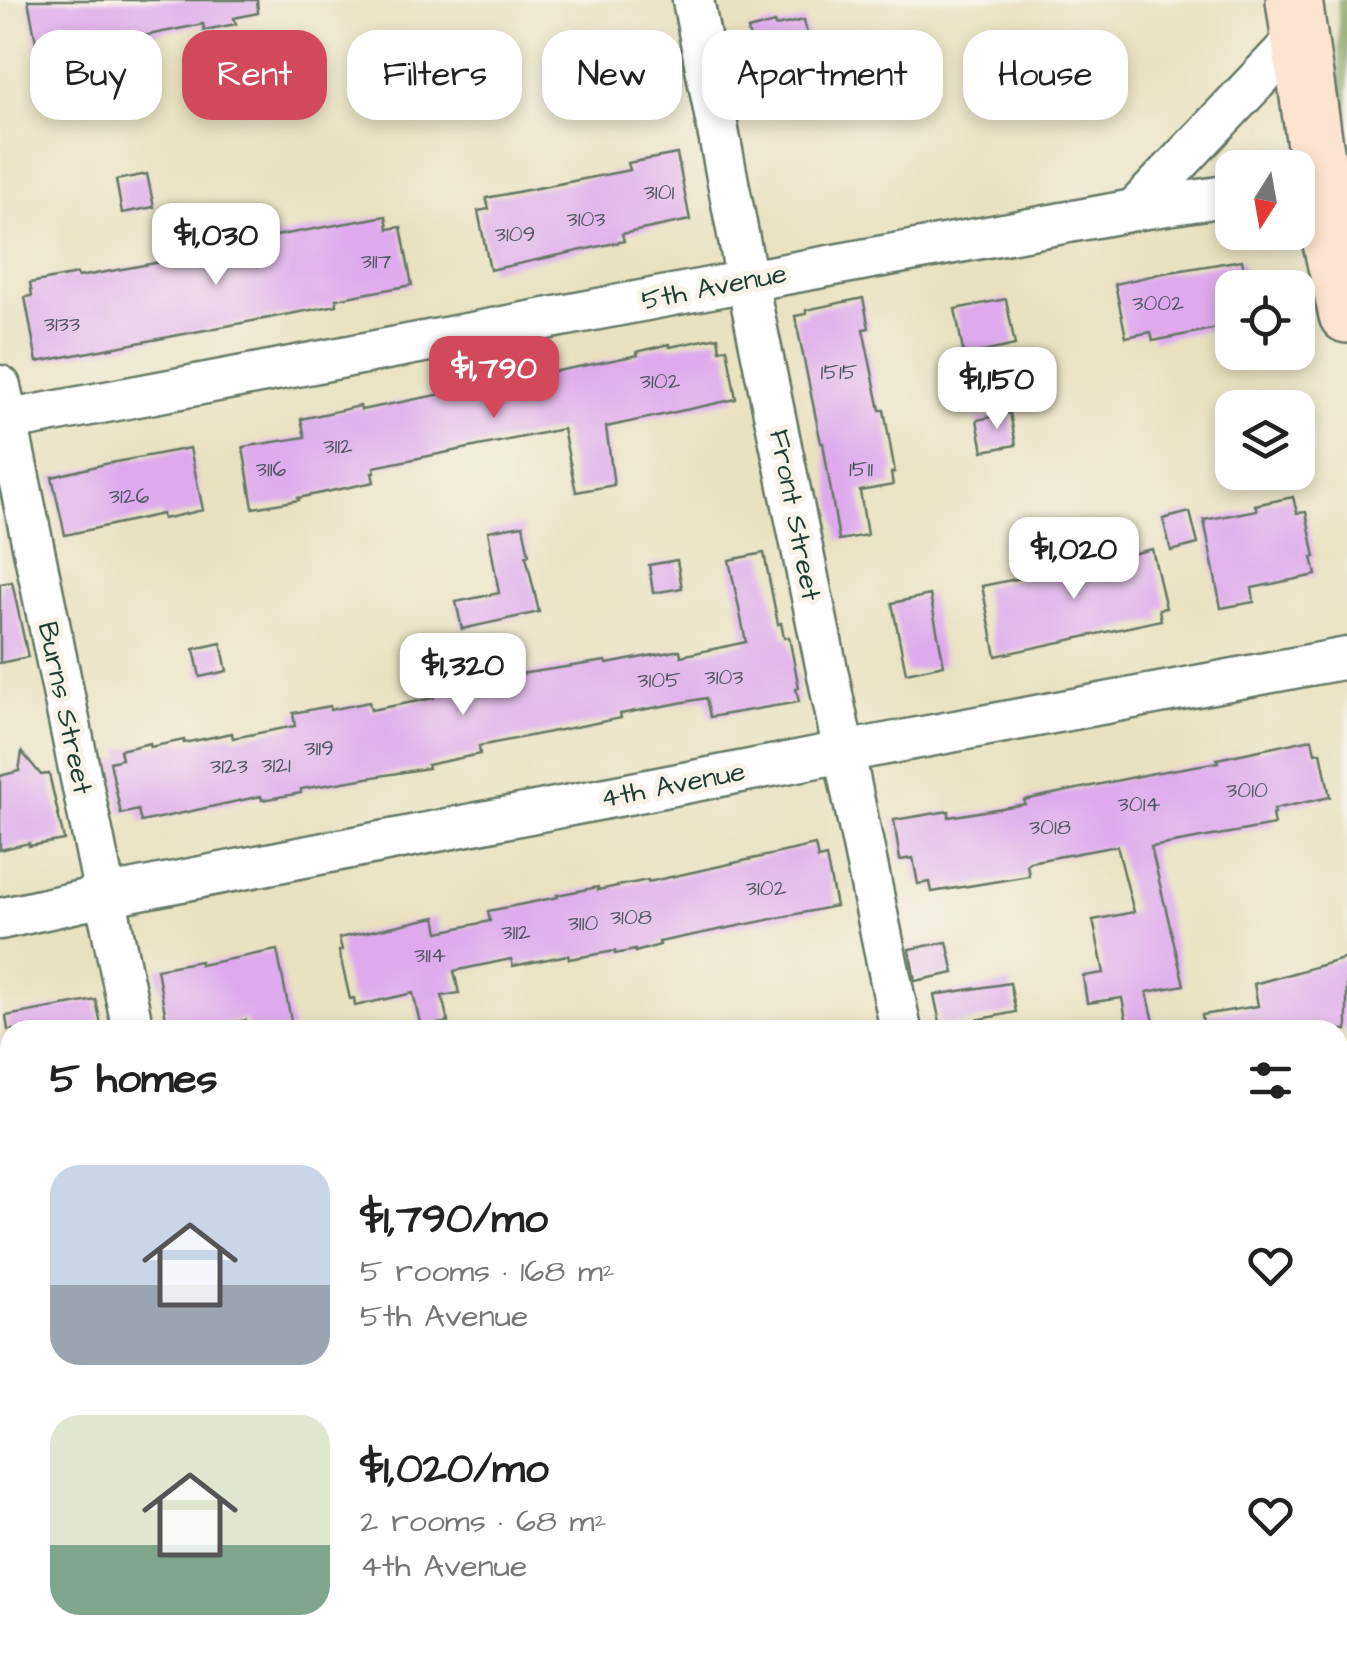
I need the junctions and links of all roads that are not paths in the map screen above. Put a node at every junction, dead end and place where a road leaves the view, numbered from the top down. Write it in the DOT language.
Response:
graph roads {
  1 [pos="693,0"];
  2 [pos="1296,18"];
  3 [pos="1215,198"];
  4 [pos="1323,208"];
  5 [pos="1134,210"];
  6 [pos="747,281"];
  7 [pos="1347,314"];
  8 [pos="2,410"];
  9 [pos="1347,658"];
  10 [pos="843,752"];
  11 [pos="104,896"];
  12 [pos="0,918"];
  13 [pos="131,1020"];
  14 [pos="899,1020"];
  1 -- 6 [label="street, Front Street"];
  2 -- 4 [label="main road"];
  2 -- 5 [label="street"];
  3 -- 5 [label="street, 5th Avenue"];
  4 -- 7 [label="main road"];
  5 -- 6 [label="street, 5th Avenue"];
  6 -- 8 [label="street, 5th Avenue"];
  6 -- 10 [label="street, Front Street"];
  8 -- 11 [label="street, Burns Street"];
  9 -- 10 [label="street, 4th Avenue"];
  10 -- 11 [label="street, 4th Avenue"];
  10 -- 14 [label="street, Front Street"];
  11 -- 12 [label="street, 4th Avenue"];
  11 -- 13 [label="street, Burns Street"];
}
